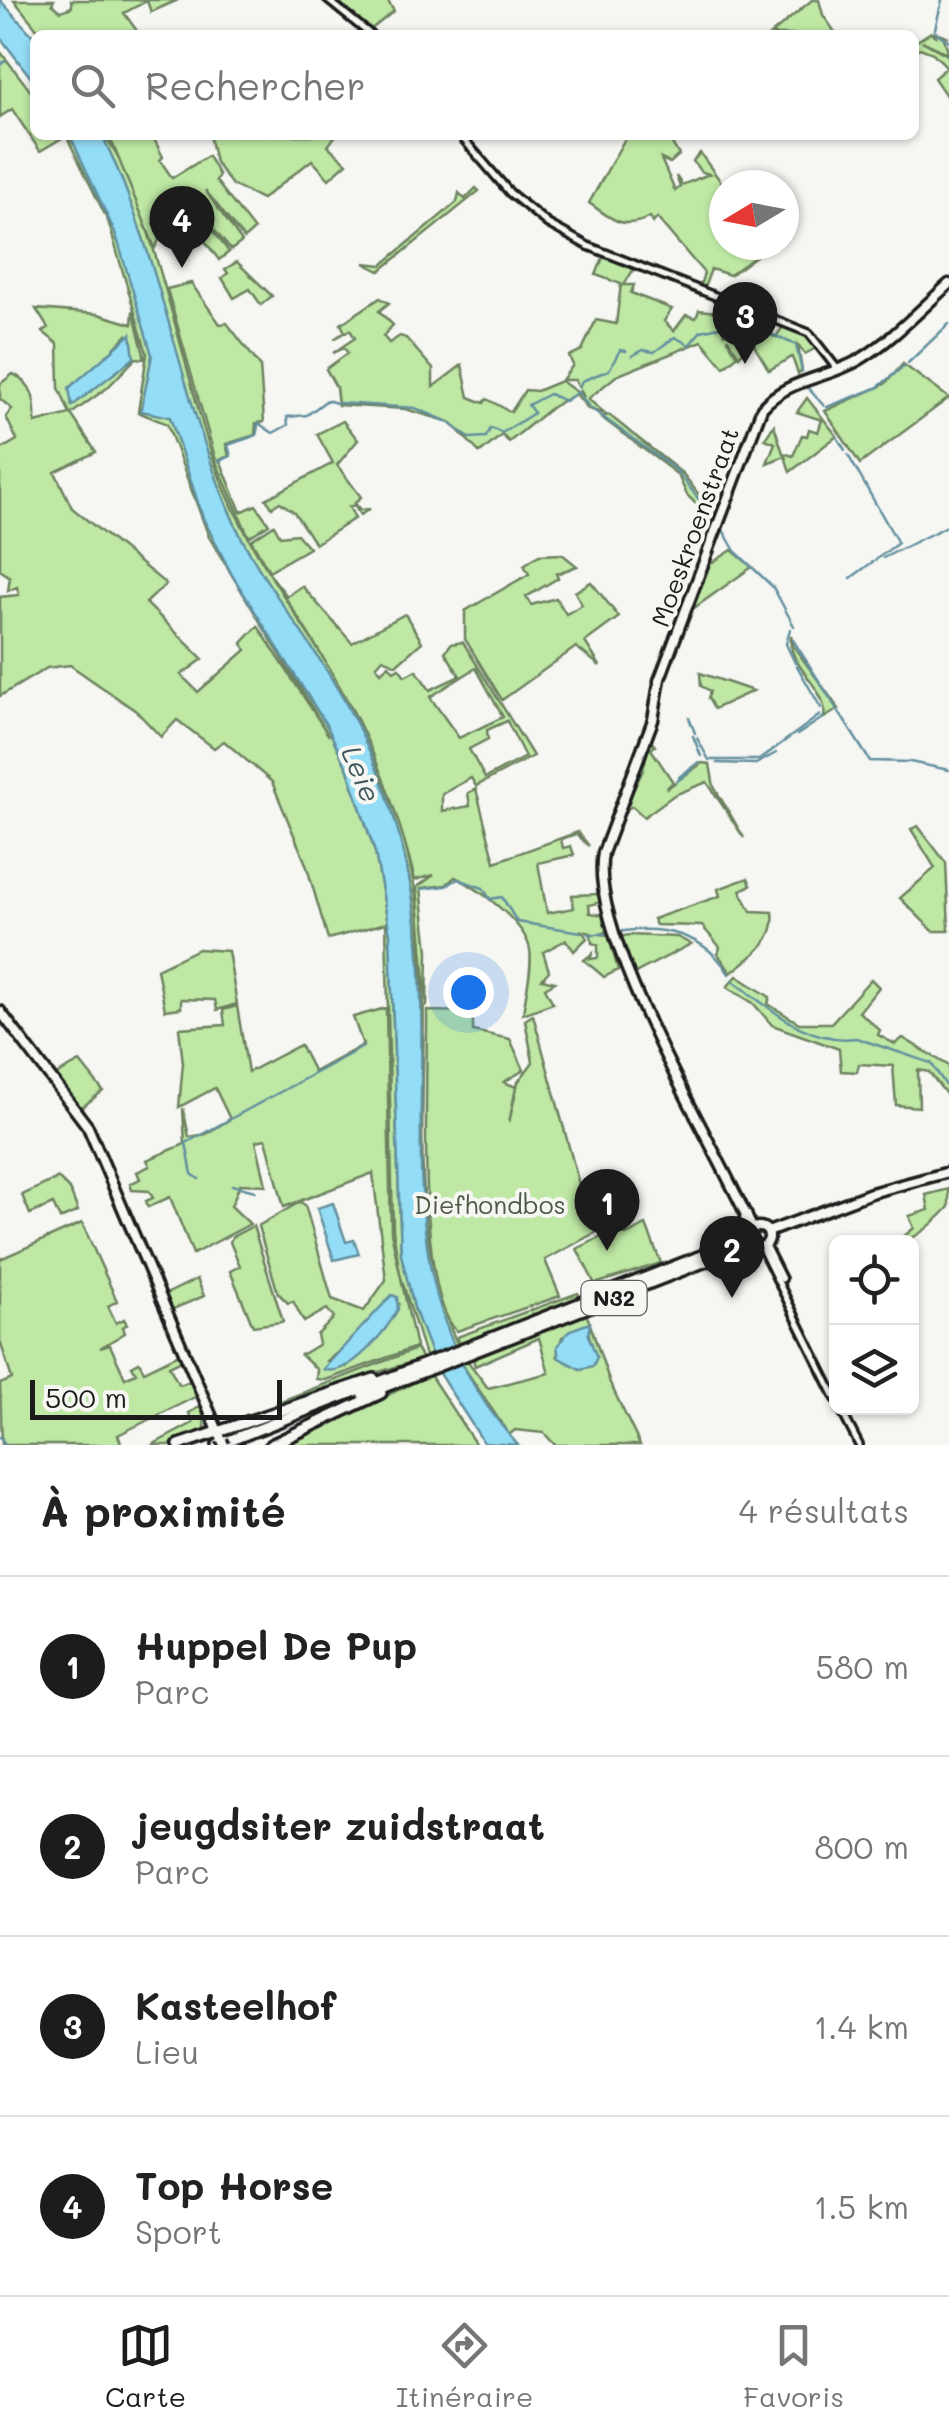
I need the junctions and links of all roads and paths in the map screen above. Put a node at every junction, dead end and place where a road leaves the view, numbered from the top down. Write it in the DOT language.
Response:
graph roads {
  1 [pos="328,0"];
  2 [pos="365,30"];
  3 [pos="464,140"];
  4 [pos="949,284"];
  5 [pos="838,370"];
  6 [pos="2,1012"];
  7 [pos="710,1140"];
  8 [pos="949,1174"];
  9 [pos="746,1215"];
  10 [pos="759,1237"];
  11 [pos="734,1243"];
  12 [pos="475,1348"];
  13 [pos="417,1372"];
  14 [pos="829,1384"];
  15 [pos="844,1415"];
  16 [pos="220,1440"];
  17 [pos="179,1445"];
  18 [pos="233,1445"];
  19 [pos="270,1445"];
  20 [pos="859,1445"];
  1 -- 2 [label="street"];
  3 -- 5 [label="street"];
  4 -- 5 [label="main road, Moeskroenstraat"];
  5 -- 7 [label="main road, Moeskroenstraat"];
  6 -- 16 [label="main road"];
  7 -- 9 [label="main road, Moeskroenstraat"];
  7 -- 10 [label="main road, Moeskroenstraat"];
  8 -- 10 [label="main road"];
  8 -- 10 [label="main road"];
  9 -- 10 [label="main road, Moeskroenstraat"];
  9 -- 11 [label="highway"];
  10 -- 11 [label="highway, N32"];
  10 -- 12 [label="highway, N32"];
  10 -- 14 [label="street, Moeskroenstraat"];
  11 -- 12 [label="highway, N32"];
  12 -- 13 [label="highway, N32"];
  13 -- 16 [label="highway, N32"];
  13 -- 18 [label="highway, N32"];
  13 -- 19 [label="highway"];
  15 -- 20 [label="street"];
  16 -- 17 [label="highway"];
}
